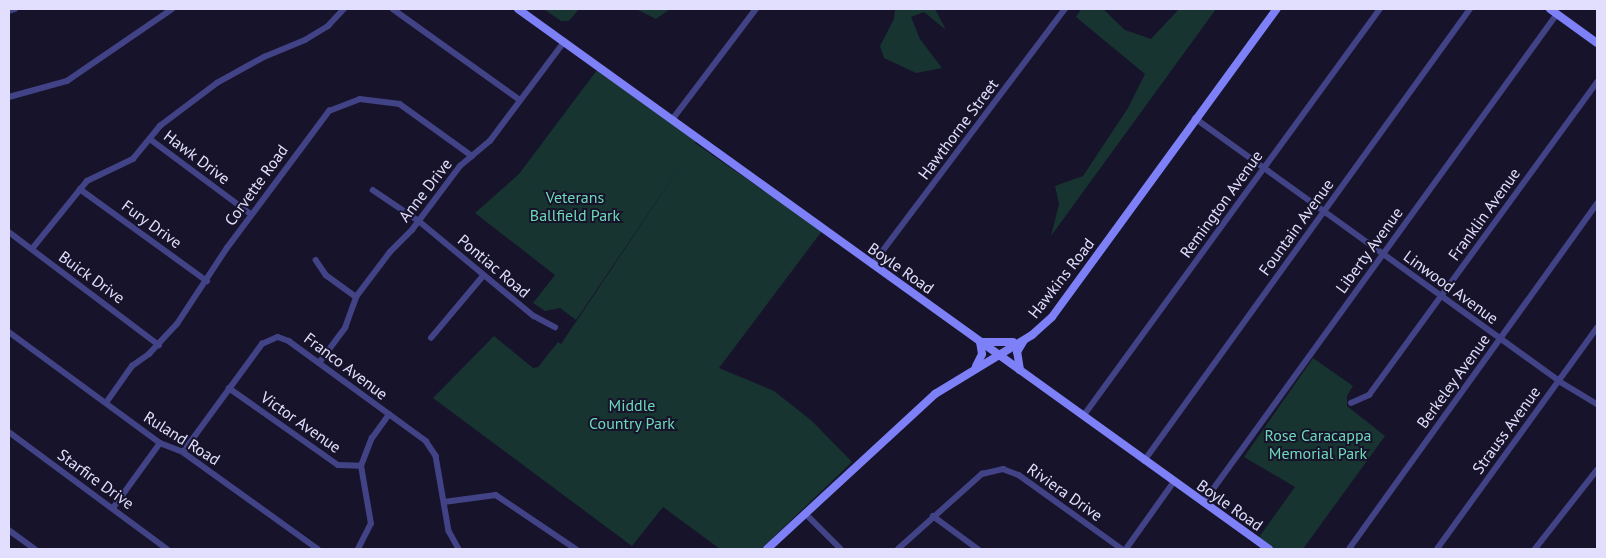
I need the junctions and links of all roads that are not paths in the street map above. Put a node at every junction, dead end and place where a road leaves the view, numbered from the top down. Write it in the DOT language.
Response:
graph roads {
  1 [pos="15,9"];
  2 [pos="172,9"];
  3 [pos="344,9"];
  4 [pos="393,9"];
  5 [pos="518,9"];
  6 [pos="756,9"];
  7 [pos="1066,9"];
  8 [pos="1277,9"];
  9 [pos="1380,9"];
  10 [pos="1470,9"];
  11 [pos="1550,9"];
  12 [pos="9,11"];
  13 [pos="1557,14"];
  14 [pos="564,42"];
  15 [pos="1597,43"];
  16 [pos="1597,82"];
  17 [pos="9,98"];
  18 [pos="520,100"];
  19 [pos="1195,118"];
  20 [pos="672,120"];
  21 [pos="150,139"];
  22 [pos="472,156"];
  23 [pos="1264,168"];
  24 [pos="80,189"];
  25 [pos="373,190"];
  26 [pos="1597,204"];
  27 [pos="1324,211"];
  28 [pos="252,214"];
  29 [pos="419,221"];
  30 [pos="9,232"];
  31 [pos="32,249"];
  32 [pos="1383,254"];
  33 [pos="316,260"];
  34 [pos="872,265"];
  35 [pos="483,276"];
  36 [pos="207,281"];
  37 [pos="1441,296"];
  38 [pos="356,297"];
  39 [pos="555,327"];
  40 [pos="1597,328"];
  41 [pos="9,332"];
  42 [pos="431,338"];
  43 [pos="1500,339"];
  44 [pos="1025,340"];
  45 [pos="980,342"];
  46 [pos="159,344"];
  47 [pos="996,354"];
  48 [pos="320,363"];
  49 [pos="972,370"];
  50 [pos="1021,372"];
  51 [pos="1558,381"];
  52 [pos="229,388"];
  53 [pos="106,403"];
  54 [pos="1351,403"];
  55 [pos="1597,404"];
  56 [pos="389,415"];
  57 [pos="1084,416"];
  58 [pos="9,432"];
  59 [pos="160,443"];
  60 [pos="184,452"];
  61 [pos="1144,461"];
  62 [pos="361,466"];
  63 [pos="1597,470"];
  64 [pos="1173,483"];
  65 [pos="444,502"];
  66 [pos="1203,503"];
  67 [pos="113,508"];
  68 [pos="806,514"];
  69 [pos="934,516"];
  70 [pos="9,530"];
  71 [pos="35,549"];
  72 [pos="167,549"];
  73 [pos="318,549"];
  74 [pos="358,549"];
  75 [pos="459,549"];
  76 [pos="576,549"];
  77 [pos="766,549"];
  78 [pos="841,549"];
  79 [pos="898,549"];
  80 [pos="978,549"];
  81 [pos="1124,549"];
  82 [pos="1269,549"];
  83 [pos="1349,549"];
  84 [pos="1437,549"];
  85 [pos="1535,549"];
  1 -- 12 [label="street"];
  2 -- 17 [label="street"];
  3 -- 21 [label="street"];
  4 -- 18 [label="street"];
  5 -- 14 [label="street, Boyle Road"];
  6 -- 20 [label="street"];
  7 -- 34 [label="street, Hawthorne Street"];
  8 -- 19 [label="street, Hawkins Road"];
  9 -- 23 [label="street, Remington Avenue"];
  10 -- 27 [label="street, Fountain Avenue"];
  11 -- 13 [label="street"];
  13 -- 15 [label="street"];
  13 -- 32 [label="street, Liberty Avenue"];
  14 -- 18 [label="street, Anne Drive"];
  14 -- 20 [label="street, Boyle Road"];
  16 -- 37 [label="street, Franklin Avenue"];
  18 -- 22 [label="street, Anne Drive"];
  19 -- 23 [label="street, Linwood Avenue"];
  19 -- 44 [label="street, Hawkins Road"];
  20 -- 34 [label="street, Boyle Road"];
  21 -- 24 [label="street"];
  21 -- 28 [label="street, Hawk Drive"];
  22 -- 28 [label="street, Corvette Road"];
  22 -- 29 [label="street, Anne Drive"];
  23 -- 27 [label="street, Linwood Avenue"];
  23 -- 57 [label="street, Remington Avenue"];
  24 -- 31 [label="street"];
  24 -- 36 [label="street, Fury Drive"];
  25 -- 29 [label="street, Pontiac Road"];
  26 -- 43 [label="street, Berkeley Avenue"];
  27 -- 32 [label="street, Linwood Avenue"];
  27 -- 61 [label="street, Fountain Avenue"];
  28 -- 36 [label="street, Corvette Road"];
  29 -- 35 [label="street, Pontiac Road"];
  29 -- 38 [label="street, Anne Drive"];
  30 -- 31 [label="street, Buick Drive"];
  31 -- 46 [label="street, Buick Drive"];
  32 -- 37 [label="street, Linwood Avenue"];
  32 -- 66 [label="street, Liberty Avenue"];
  33 -- 38 [label="street"];
  34 -- 45 [label="street, Boyle Road"];
  35 -- 39 [label="street, Pontiac Road"];
  35 -- 42 [label="street"];
  36 -- 46 [label="street, Corvette Road"];
  37 -- 43 [label="street, Linwood Avenue"];
  37 -- 54 [label="street, Franklin Avenue"];
  38 -- 48 [label="street, Anne Drive"];
  40 -- 51 [label="street, Strauss Avenue"];
  41 -- 53 [label="street, Ruland Road"];
  43 -- 51 [label="street, Linwood Avenue"];
  43 -- 83 [label="street, Berkeley Avenue"];
  44 -- 45 [label="street"];
  44 -- 47 [label="street, Hawkins Road"];
  44 -- 50 [label="street"];
  45 -- 47 [label="street, Boyle Road"];
  45 -- 49 [label="street"];
  46 -- 53 [label="street, Corvette Road"];
  47 -- 49 [label="street, Hawkins Road"];
  47 -- 50 [label="street, Boyle Road"];
  48 -- 52 [label="street, Franco Avenue"];
  48 -- 56 [label="street, Franco Avenue"];
  49 -- 68 [label="street, Hawkins Road"];
  50 -- 57 [label="street, Boyle Road"];
  51 -- 55 [label="street, Linwood Avenue"];
  51 -- 84 [label="street, Strauss Avenue"];
  52 -- 60 [label="street, Franco Avenue"];
  52 -- 62 [label="street, Victor Avenue"];
  53 -- 59 [label="street, Ruland Road"];
  56 -- 62 [label="street"];
  56 -- 65 [label="street, Franco Avenue"];
  57 -- 61 [label="street, Boyle Road"];
  58 -- 67 [label="street, Starfire Drive"];
  59 -- 60 [label="street, Ruland Road"];
  59 -- 67 [label="street"];
  60 -- 73 [label="street, Ruland Road"];
  61 -- 64 [label="street, Boyle Road"];
  62 -- 74 [label="street"];
  63 -- 85 [label="street"];
  64 -- 66 [label="street, Boyle Road"];
  64 -- 81 [label="street"];
  65 -- 75 [label="street, Franco Avenue"];
  65 -- 76 [label="street"];
  66 -- 82 [label="street, Boyle Road"];
  67 -- 72 [label="street, Starfire Drive"];
  68 -- 77 [label="street, Hawkins Road"];
  68 -- 78 [label="street"];
  69 -- 79 [label="street, Riviera Drive"];
  69 -- 80 [label="street"];
  69 -- 81 [label="street, Riviera Drive"];
  70 -- 71 [label="street"];
}
